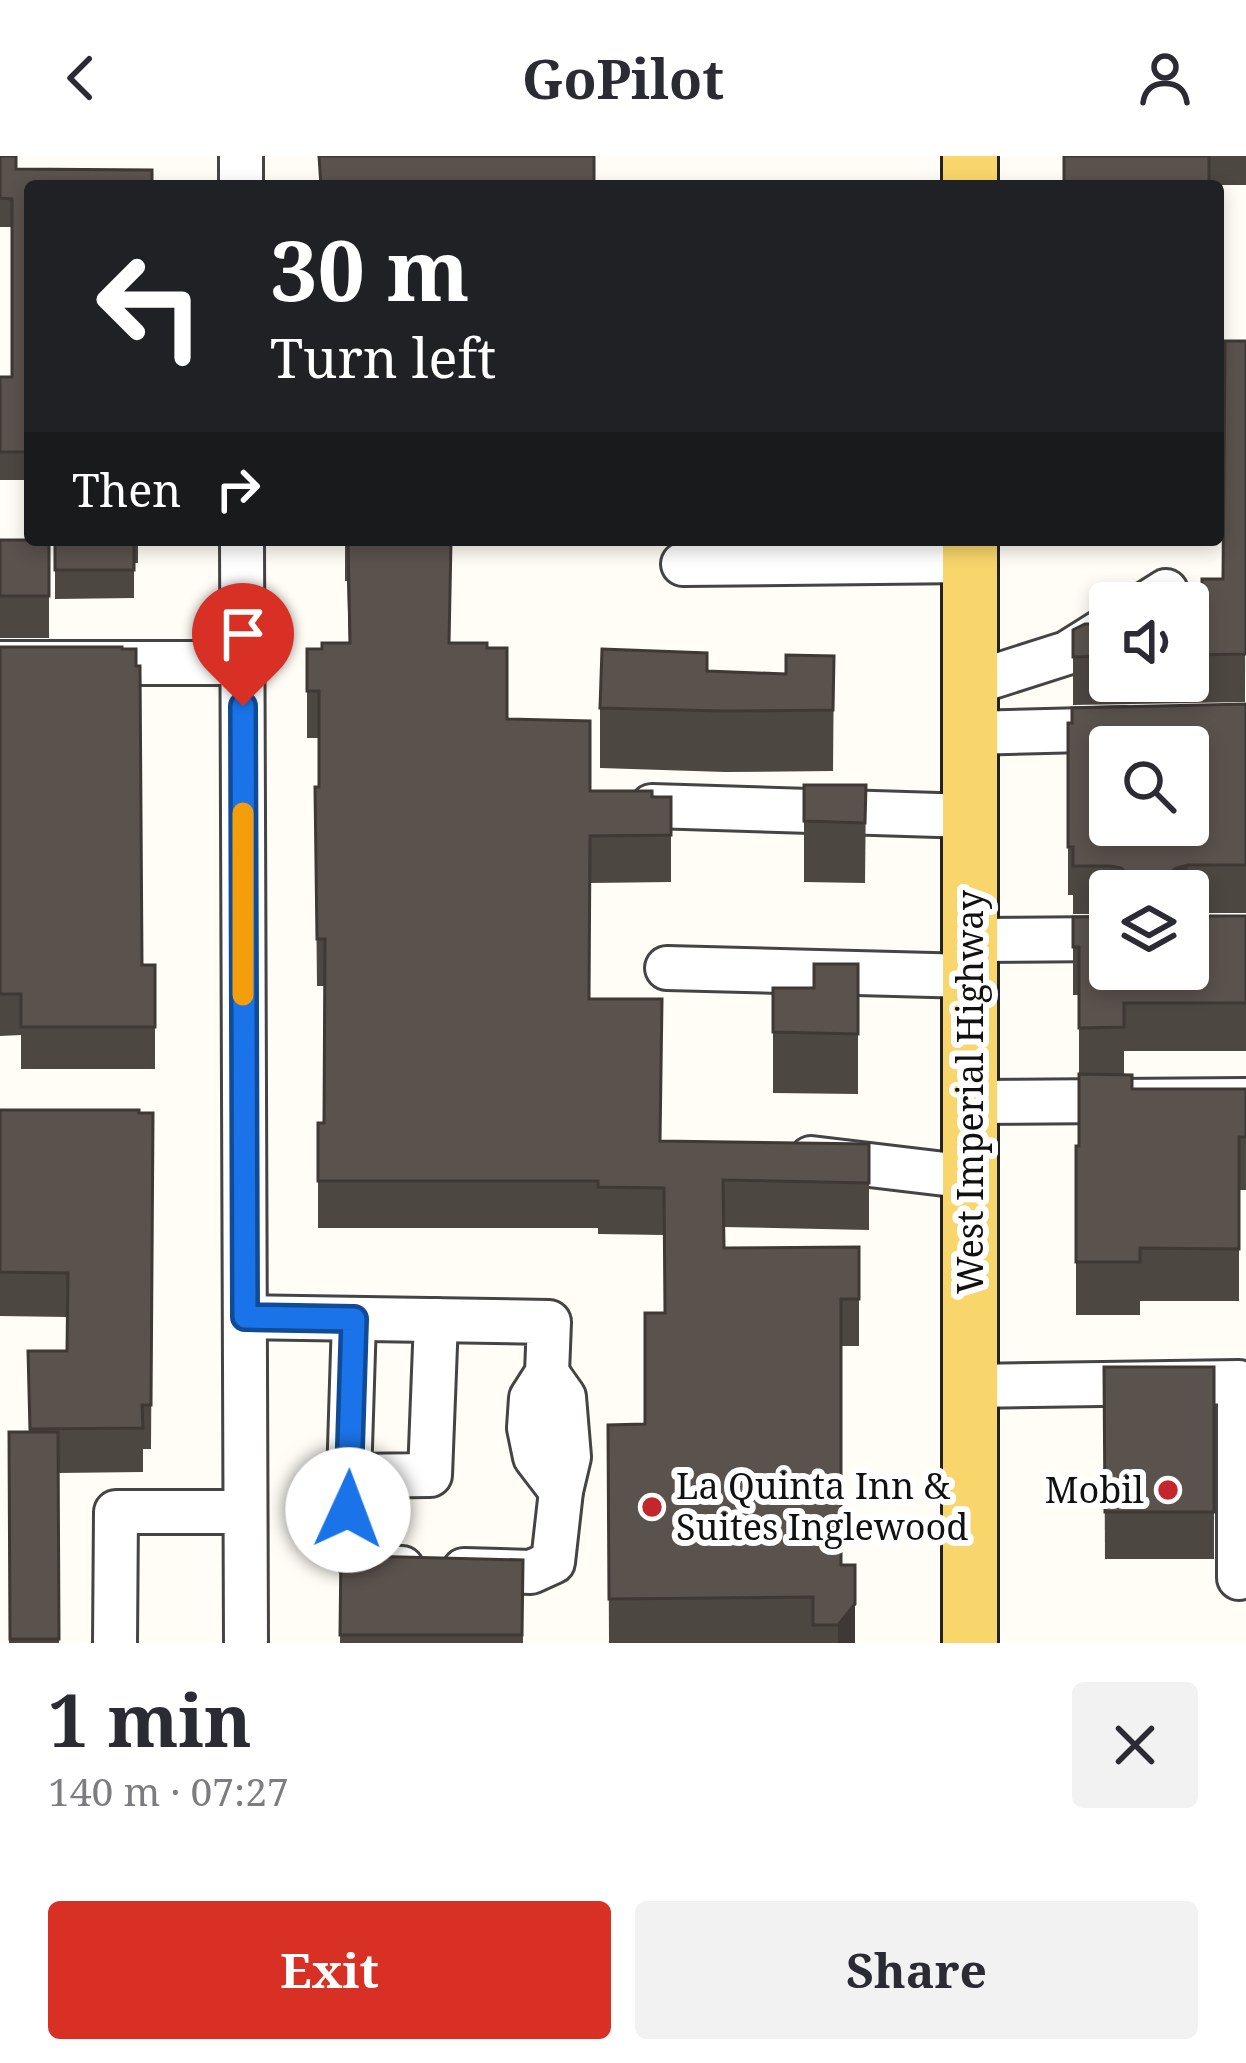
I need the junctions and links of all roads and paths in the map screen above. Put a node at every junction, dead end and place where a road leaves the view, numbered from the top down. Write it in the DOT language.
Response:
graph roads {
  1 [pos="242,546"];
  2 [pos="970,550"];
  3 [pos="683,564"];
  4 [pos="1089,639"];
  5 [pos="0,663"];
  6 [pos="242,663"];
  7 [pos="970,709"];
  8 [pos="1133,726"];
  9 [pos="652,806"];
  10 [pos="970,816"];
  11 [pos="1089,942"];
  12 [pos="970,958"];
  13 [pos="667,968"];
  14 [pos="1246,1100"];
  15 [pos="970,1102"];
  16 [pos="764,1153"];
  17 [pos="970,1177"];
  18 [pos="245,1317"];
  19 [pos="354,1319"];
  20 [pos="436,1320"];
  21 [pos="970,1386"];
  22 [pos="349,1476"];
  23 [pos="245,1512"];
  24 [pos="1239,1578"];
  25 [pos="115,1643"];
  26 [pos="245,1643"];
  27 [pos="970,1643"];
  1 -- 6 [label="street"];
  2 -- 3 [label="street"];
  2 -- 7 [label="main road, West Imperial Highway"];
  4 -- 7 [label="street"];
  5 -- 6 [label="street"];
  6 -- 18 [label="street"];
  7 -- 8 [label="street"];
  7 -- 10 [label="main road, West Imperial Highway"];
  9 -- 10 [label="street"];
  10 -- 12 [label="main road, West Imperial Highway"];
  11 -- 12 [label="street"];
  12 -- 13 [label="street"];
  12 -- 15 [label="main road, West Imperial Highway"];
  14 -- 15 [label="street"];
  15 -- 17 [label="main road, West Imperial Highway"];
  16 -- 17 [label="street"];
  17 -- 21 [label="main road, West Imperial Highway"];
  18 -- 19 [label="street"];
  18 -- 23 [label="street"];
  19 -- 20 [label="street"];
  19 -- 22 [label="street"];
  20 -- 22 [label="street"];
  20 -- 22 [label="street"];
  21 -- 24 [label="street"];
  21 -- 27 [label="main road, West Imperial Highway"];
  23 -- 25 [label="street"];
  23 -- 26 [label="street"];
}
